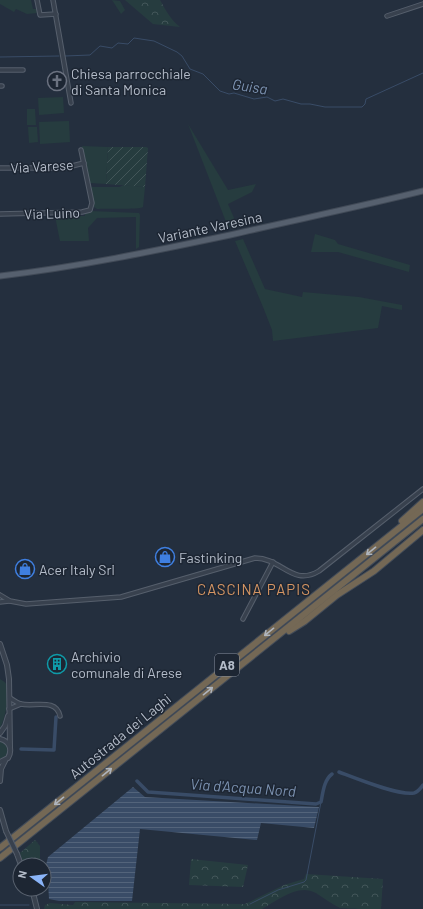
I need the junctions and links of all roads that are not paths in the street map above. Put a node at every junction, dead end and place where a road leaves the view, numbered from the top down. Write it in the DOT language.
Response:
graph roads {
  1 [pos="36,0"];
  2 [pos="53,0"];
  3 [pos="423,4"];
  4 [pos="56,14"];
  5 [pos="387,16"];
  6 [pos="0,70"];
  7 [pos="23,70"];
  8 [pos="72,103"];
  9 [pos="81,150"];
  10 [pos="84,163"];
  11 [pos="0,168"];
  12 [pos="423,191"];
  13 [pos="0,214"];
  14 [pos="0,276"];
  15 [pos="423,489"];
  16 [pos="423,502"];
  17 [pos="423,509"];
  18 [pos="423,519"];
  19 [pos="423,531"];
  20 [pos="382,542"];
  21 [pos="273,562"];
  22 [pos="0,595"];
  23 [pos="10,601"];
  24 [pos="0,602"];
  25 [pos="243,619"];
  26 [pos="0,644"];
  27 [pos="264,647"];
  28 [pos="10,698"];
  29 [pos="21,704"];
  30 [pos="10,709"];
  31 [pos="60,716"];
  32 [pos="0,733"];
  33 [pos="0,739"];
  34 [pos="10,747"];
  35 [pos="2,761"];
  36 [pos="0,781"];
  37 [pos="0,810"];
  38 [pos="0,848"];
  39 [pos="18,857"];
  40 [pos="0,858"];
  41 [pos="34,897"];
  42 [pos="37,909"];
  1 -- 4 [label="street"];
  2 -- 4 [label="street"];
  3 -- 5 [label="street"];
  4 -- 8 [label="street"];
  6 -- 7 [label="street"];
  9 -- 10 [label="street, Via Luino"];
  10 -- 11 [label="street, Via Varese"];
  10 -- 13 [label="street, Via Luino"];
  12 -- 14 [label="main road, Variante Varesina"];
  15 -- 21 [label="street"];
  16 -- 20 [label="highway"];
  17 -- 20 [label="highway, Autostrada dei Laghi / A8"];
  18 -- 27 [label="highway, Autostrada dei Laghi / A8"];
  19 -- 27 [label="highway"];
  20 -- 38 [label="highway, Autostrada dei Laghi / A8, one-way"];
  21 -- 23 [label="street"];
  21 -- 25 [label="street"];
  22 -- 23 [label="street"];
  23 -- 24 [label="street"];
  26 -- 28 [label="street"];
  40 -- 27 [label="highway, Autostrada dei Laghi / A8, one-way"];
  28 -- 29 [label="street"];
  28 -- 30 [label="street"];
  29 -- 30 [label="street"];
  29 -- 31 [label="street"];
  30 -- 32 [label="street"];
  30 -- 34 [label="street"];
  33 -- 34 [label="street"];
  34 -- 35 [label="street"];
  35 -- 36 [label="street"];
  37 -- 39 [label="street, bridge"];
  41 -- 42 [label="street"];
}
